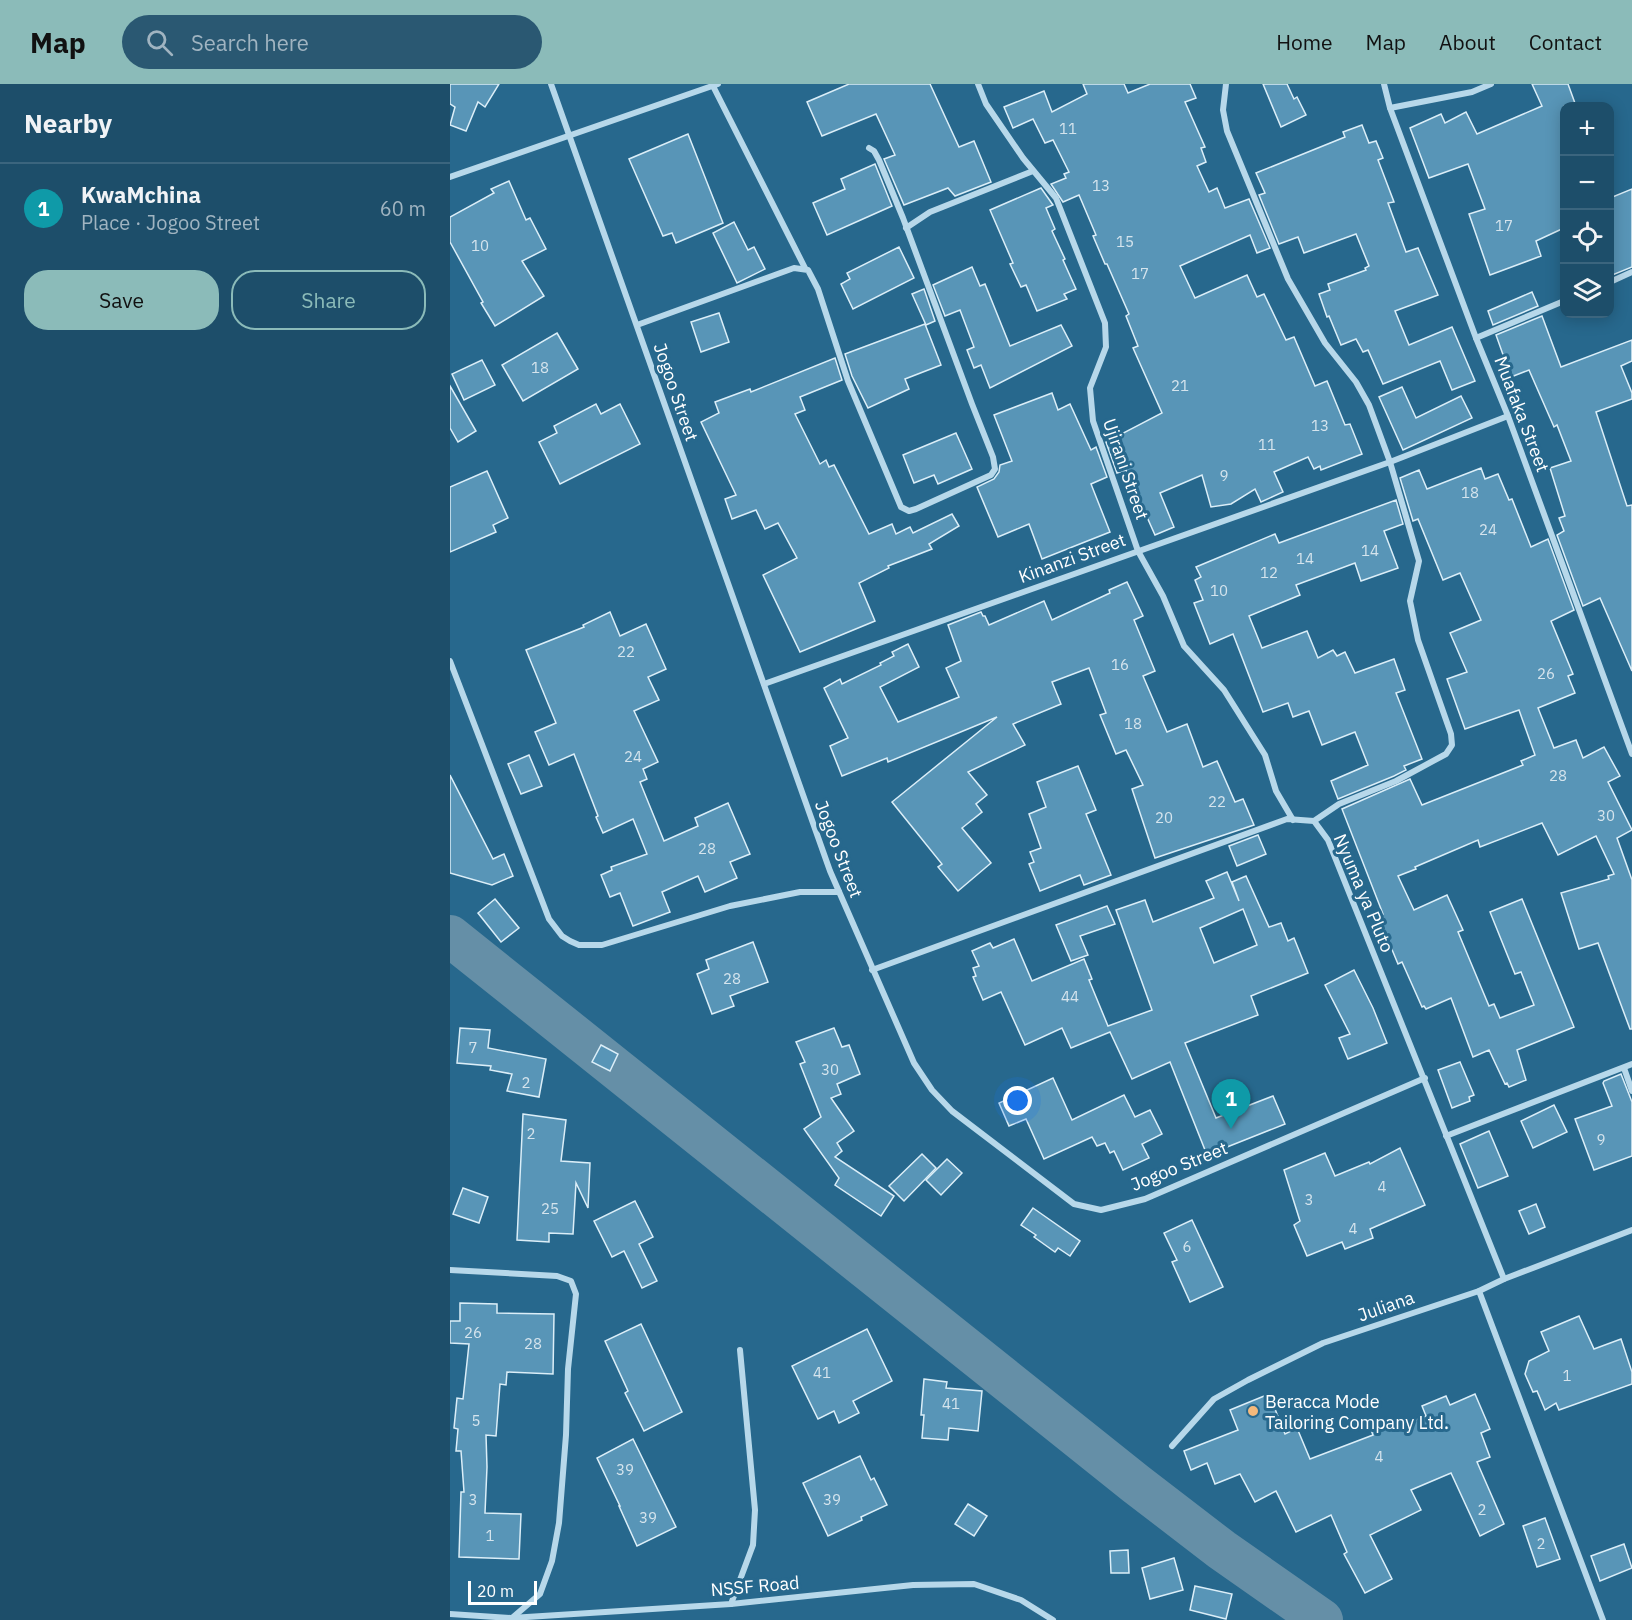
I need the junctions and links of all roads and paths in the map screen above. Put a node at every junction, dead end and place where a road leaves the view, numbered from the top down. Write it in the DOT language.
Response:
graph roads {
  1 [pos="551,84"];
  2 [pos="978,84"];
  3 [pos="1226,84"];
  4 [pos="1384,84"];
  5 [pos="1491,84"];
  6 [pos="715,85"];
  7 [pos="1390,108"];
  8 [pos="570,135"];
  9 [pos="868,148"];
  10 [pos="1033,171"];
  11 [pos="450,177"];
  12 [pos="906,228"];
  13 [pos="805,268"];
  14 [pos="1632,272"];
  15 [pos="1614,280"];
  16 [pos="1560,303"];
  17 [pos="637,325"];
  18 [pos="1476,338"];
  19 [pos="1508,416"];
  20 [pos="1390,462"];
  21 [pos="1138,551"];
  22 [pos="450,662"];
  23 [pos="764,684"];
  24 [pos="1632,754"];
  25 [pos="1293,820"];
  26 [pos="1314,821"];
  27 [pos="839,892"];
  28 [pos="872,970"];
  29 [pos="1632,1064"];
  30 [pos="1624,1068"];
  31 [pos="1425,1078"];
  32 [pos="1632,1091"];
  33 [pos="1446,1136"];
  34 [pos="1632,1230"];
  35 [pos="450,1270"];
  36 [pos="1504,1279"];
  37 [pos="1479,1291"];
  38 [pos="740,1350"];
  39 [pos="1172,1446"];
  40 [pos="731,1604"];
  41 [pos="450,1614"];
  42 [pos="512,1618"];
  43 [pos="1053,1620"];
  44 [pos="1603,1620"];
  1 -- 8 [label="street, Jogoo Street"];
  2 -- 10 [label="street, Ujirani Street"];
  3 -- 20 [label="street"];
  4 -- 7 [label="street, Muafaka Street"];
  5 -- 7 [label="street"];
  6 -- 8 [label="street"];
  6 -- 13 [label="street"];
  7 -- 18 [label="street, Muafaka Street"];
  8 -- 11 [label="street"];
  8 -- 17 [label="street, Jogoo Street"];
  9 -- 12 [label="street"];
  10 -- 12 [label="street"];
  10 -- 21 [label="street, Ujirani Street"];
  12 -- 13 [label="street"];
  13 -- 17 [label="street"];
  14 -- 15 [label="street"];
  16 -- 18 [label="street"];
  17 -- 23 [label="street, Jogoo Street"];
  18 -- 19 [label="street, Muafaka Street"];
  19 -- 20 [label="street, Kinanzi Street"];
  19 -- 24 [label="street, Muafaka Street"];
  20 -- 21 [label="street, Kinanzi Street"];
  20 -- 26 [label="street"];
  21 -- 23 [label="street, Kinanzi Street"];
  21 -- 25 [label="street, Ujirani Street"];
  22 -- 27 [label="street"];
  23 -- 27 [label="street, Jogoo Street"];
  25 -- 26 [label="street, Nyuma ya Pluto"];
  25 -- 28 [label="street, Nyuma ya Pluto"];
  26 -- 31 [label="street, Nyuma ya Pluto"];
  27 -- 28 [label="street, Jogoo Street"];
  28 -- 31 [label="street, Jogoo Street"];
  29 -- 30 [label="street"];
  30 -- 32 [label="street"];
  30 -- 33 [label="street"];
  31 -- 33 [label="street, Nyuma ya Pluto"];
  33 -- 36 [label="street, Nyuma ya Pluto"];
  34 -- 36 [label="street, Juliana"];
  35 -- 42 [label="street"];
  36 -- 37 [label="street, Juliana"];
  37 -- 39 [label="street, Juliana"];
  37 -- 44 [label="street"];
  38 -- 40 [label="street"];
  40 -- 42 [label="street, NSSF Road"];
  40 -- 43 [label="street, NSSF Road"];
  41 -- 42 [label="street, NSSF Road"];
}
